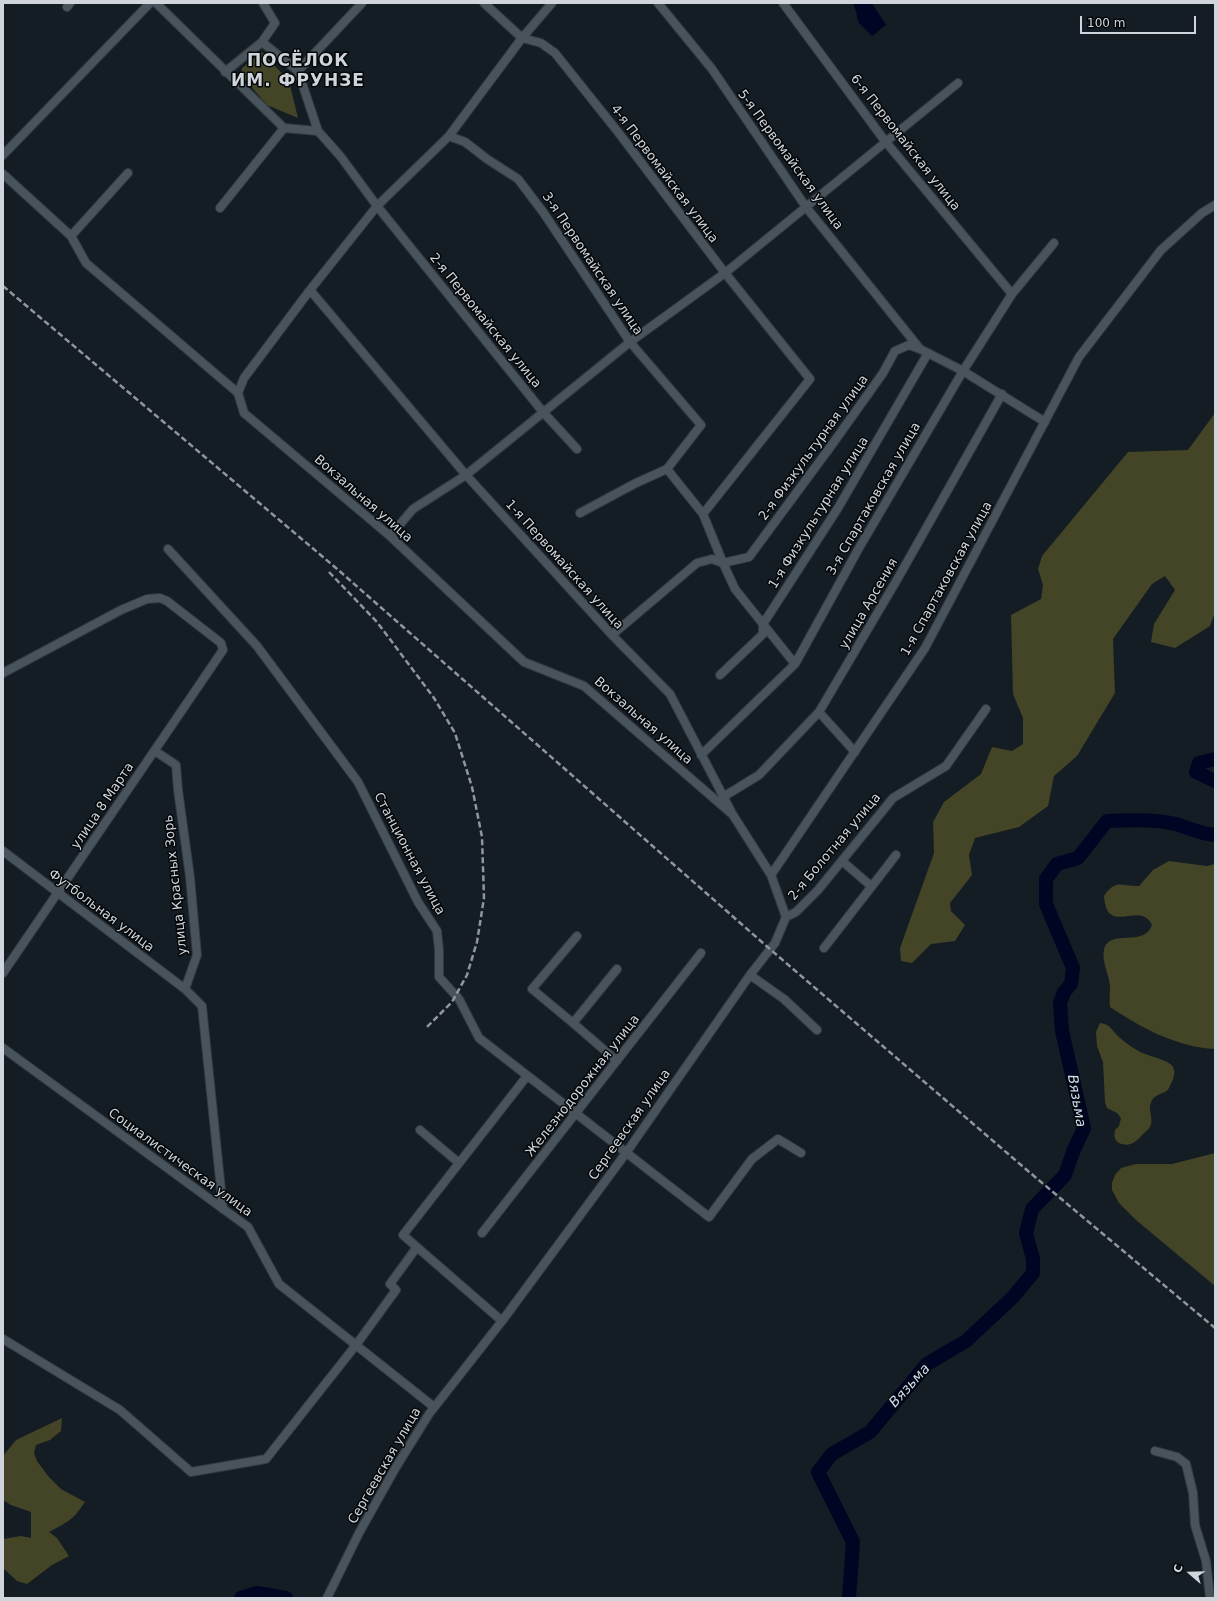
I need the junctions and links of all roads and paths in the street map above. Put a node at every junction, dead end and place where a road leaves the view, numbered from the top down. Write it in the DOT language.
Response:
graph roads {
  1 [pos="150,3"];
  2 [pos="156,3"];
  3 [pos="263,3"];
  4 [pos="362,3"];
  5 [pos="484,3"];
  6 [pos="552,3"];
  7 [pos="658,3"];
  8 [pos="783,3"];
  9 [pos="522,38"];
  10 [pos="262,42"];
  11 [pos="225,72"];
  12 [pos="298,72"];
  13 [pos="958,82"];
  14 [pos="284,128"];
  15 [pos="318,131"];
  16 [pos="448,136"];
  17 [pos="885,141"];
  18 [pos="3,155"];
  19 [pos="128,173"];
  20 [pos="3,174"];
  21 [pos="1215,205"];
  22 [pos="377,206"];
  23 [pos="806,207"];
  24 [pos="220,208"];
  25 [pos="71,236"];
  26 [pos="1054,243"];
  27 [pos="724,273"];
  28 [pos="310,290"];
  29 [pos="1012,294"];
  30 [pos="630,342"];
  31 [pos="920,349"];
  32 [pos="928,353"];
  33 [pos="963,371"];
  34 [pos="238,393"];
  35 [pos="1002,394"];
  36 [pos="543,412"];
  37 [pos="1045,422"];
  38 [pos="577,449"];
  39 [pos="667,469"];
  40 [pos="466,475"];
  41 [pos="580,513"];
  42 [pos="703,514"];
  43 [pos="390,536"];
  44 [pos="168,549"];
  45 [pos="723,563"];
  46 [pos="763,624"];
  47 [pos="612,635"];
  48 [pos="795,664"];
  49 [pos="3,673"];
  50 [pos="720,675"];
  51 [pos="986,709"];
  52 [pos="819,712"];
  53 [pos="155,751"];
  54 [pos="855,752"];
  55 [pos="701,755"];
  56 [pos="723,797"];
  57 [pos="733,816"];
  58 [pos="3,851"];
  59 [pos="896,854"];
  60 [pos="842,861"];
  61 [pos="771,875"];
  62 [pos="872,886"];
  63 [pos="58,893"];
  64 [pos="786,917"];
  65 [pos="577,936"];
  66 [pos="824,948"];
  67 [pos="701,952"];
  68 [pos="617,969"];
  69 [pos="3,972"];
  70 [pos="750,975"];
  71 [pos="185,989"];
  72 [pos="573,1023"];
  73 [pos="817,1030"];
  74 [pos="3,1048"];
  75 [pos="617,1062"];
  76 [pos="527,1076"];
  77 [pos="576,1114"];
  78 [pos="420,1130"];
  79 [pos="626,1153"];
  80 [pos="801,1153"];
  81 [pos="459,1163"];
  82 [pos="223,1209"];
  83 [pos="482,1233"];
  84 [pos="418,1247"];
  85 [pos="502,1321"];
  86 [pos="3,1339"];
  87 [pos="356,1345"];
  88 [pos="434,1407"];
  89 [pos="1155,1451"];
  90 [pos="328,1596"];
  91 [pos="1210,1598"];
  1 -- 18 [label="street"];
  2 -- 11 [label="street"];
  3 -- 10 [label="street"];
  4 -- 12 [label="street"];
  5 -- 9 [label="street, 4-я Первомайская улица"];
  6 -- 9 [label="street"];
  7 -- 23 [label="street, 5-я Первомайская улица"];
  8 -- 17 [label="street, 6-я Первомайская улица"];
  9 -- 16 [label="street"];
  9 -- 27 [label="street, 4-я Первомайская улица"];
  10 -- 11 [label="street"];
  10 -- 12 [label="street"];
  11 -- 14 [label="street"];
  12 -- 15 [label="street"];
  13 -- 17 [label="street"];
  14 -- 15 [label="street"];
  14 -- 24 [label="street"];
  15 -- 22 [label="street, 2-я Первомайская улица"];
  16 -- 22 [label="street"];
  16 -- 30 [label="street, 3-я Первомайская улица"];
  17 -- 23 [label="street"];
  17 -- 29 [label="street, 6-я Первомайская улица"];
  19 -- 25 [label="street"];
  20 -- 25 [label="street"];
  21 -- 37 [label="street, 1-я Спартаковская улица"];
  22 -- 28 [label="street"];
  22 -- 36 [label="street, 2-я Первомайская улица"];
  23 -- 27 [label="street"];
  23 -- 31 [label="street, 5-я Первомайская улица"];
  25 -- 34 [label="street"];
  26 -- 29 [label="street, 3-я Спартаковская улица"];
  27 -- 30 [label="street"];
  27 -- 42 [label="street, 4-я Первомайская улица"];
  28 -- 34 [label="street"];
  28 -- 40 [label="street, 1-я Первомайская улица"];
  29 -- 33 [label="street, 3-я Спартаковская улица"];
  30 -- 36 [label="street"];
  30 -- 39 [label="street, 3-я Первомайская улица"];
  31 -- 32 [label="street, 5-я Первомайская улица"];
  31 -- 45 [label="street, 2-я Физкультурная улица"];
  32 -- 33 [label="street, 5-я Первомайская улица"];
  32 -- 46 [label="street, 1-я Физкультурная улица"];
  33 -- 35 [label="street, 5-я Первомайская улица"];
  33 -- 48 [label="street, 3-я Спартаковская улица"];
  34 -- 43 [label="street, Вокзальная улица"];
  35 -- 37 [label="street, 5-я Первомайская улица"];
  35 -- 52 [label="street, улица Арсения"];
  36 -- 38 [label="street, 2-я Первомайская улица"];
  36 -- 40 [label="street"];
  37 -- 54 [label="street, 1-я Спартаковская улица"];
  39 -- 41 [label="street"];
  39 -- 42 [label="street"];
  40 -- 43 [label="street"];
  40 -- 47 [label="street, 1-я Первомайская улица"];
  42 -- 45 [label="street"];
  43 -- 57 [label="street, Вокзальная улица"];
  44 -- 76 [label="street, Станционная улица"];
  45 -- 46 [label="street"];
  45 -- 47 [label="street, 2-я Физкультурная улица"];
  46 -- 48 [label="street"];
  46 -- 50 [label="street, 1-я Физкультурная улица"];
  47 -- 55 [label="street, 1-я Первомайская улица"];
  48 -- 55 [label="street, 3-я Спартаковская улица"];
  49 -- 53 [label="street, улица 8 Марта"];
  51 -- 60 [label="street, 2-я Болотная улица"];
  52 -- 54 [label="street"];
  52 -- 56 [label="street, улица Арсения"];
  53 -- 63 [label="street, улица 8 Марта"];
  53 -- 71 [label="street, улица Красных Зорь"];
  54 -- 61 [label="street, 1-я Спартаковская улица"];
  55 -- 56 [label="street, 1-я Первомайская улица"];
  56 -- 57 [label="street, 1-я Первомайская улица"];
  57 -- 61 [label="street, 1-я Первомайская улица"];
  58 -- 63 [label="street, Футбольная улица"];
  59 -- 62 [label="street"];
  60 -- 62 [label="street"];
  60 -- 64 [label="street, 2-я Болотная улица"];
  61 -- 64 [label="street"];
  62 -- 66 [label="street"];
  63 -- 69 [label="street, улица 8 Марта"];
  63 -- 71 [label="street, Футбольная улица"];
  64 -- 70 [label="street, Сергеевская улица"];
  65 -- 72 [label="street"];
  67 -- 75 [label="street, Железнодорожная улица"];
  68 -- 72 [label="street"];
  70 -- 73 [label="street"];
  70 -- 79 [label="street, Сергеевская улица"];
  71 -- 82 [label="street"];
  72 -- 75 [label="street"];
  74 -- 82 [label="street, Социалистическая улица"];
  75 -- 77 [label="street, Железнодорожная улица"];
  76 -- 77 [label="street, Станционная улица"];
  76 -- 81 [label="street"];
  77 -- 79 [label="street, Станционная улица"];
  77 -- 83 [label="street, Железнодорожная улица"];
  78 -- 81 [label="street"];
  79 -- 80 [label="street, Станционная улица"];
  79 -- 85 [label="street, Сергеевская улица"];
  81 -- 84 [label="street"];
  82 -- 87 [label="street, Социалистическая улица"];
  84 -- 85 [label="street"];
  84 -- 87 [label="street"];
  85 -- 88 [label="street, Сергеевская улица"];
  86 -- 87 [label="street"];
  87 -- 88 [label="street, Социалистическая улица"];
  88 -- 90 [label="street, Сергеевская улица"];
  89 -- 91 [label="street"];
}
